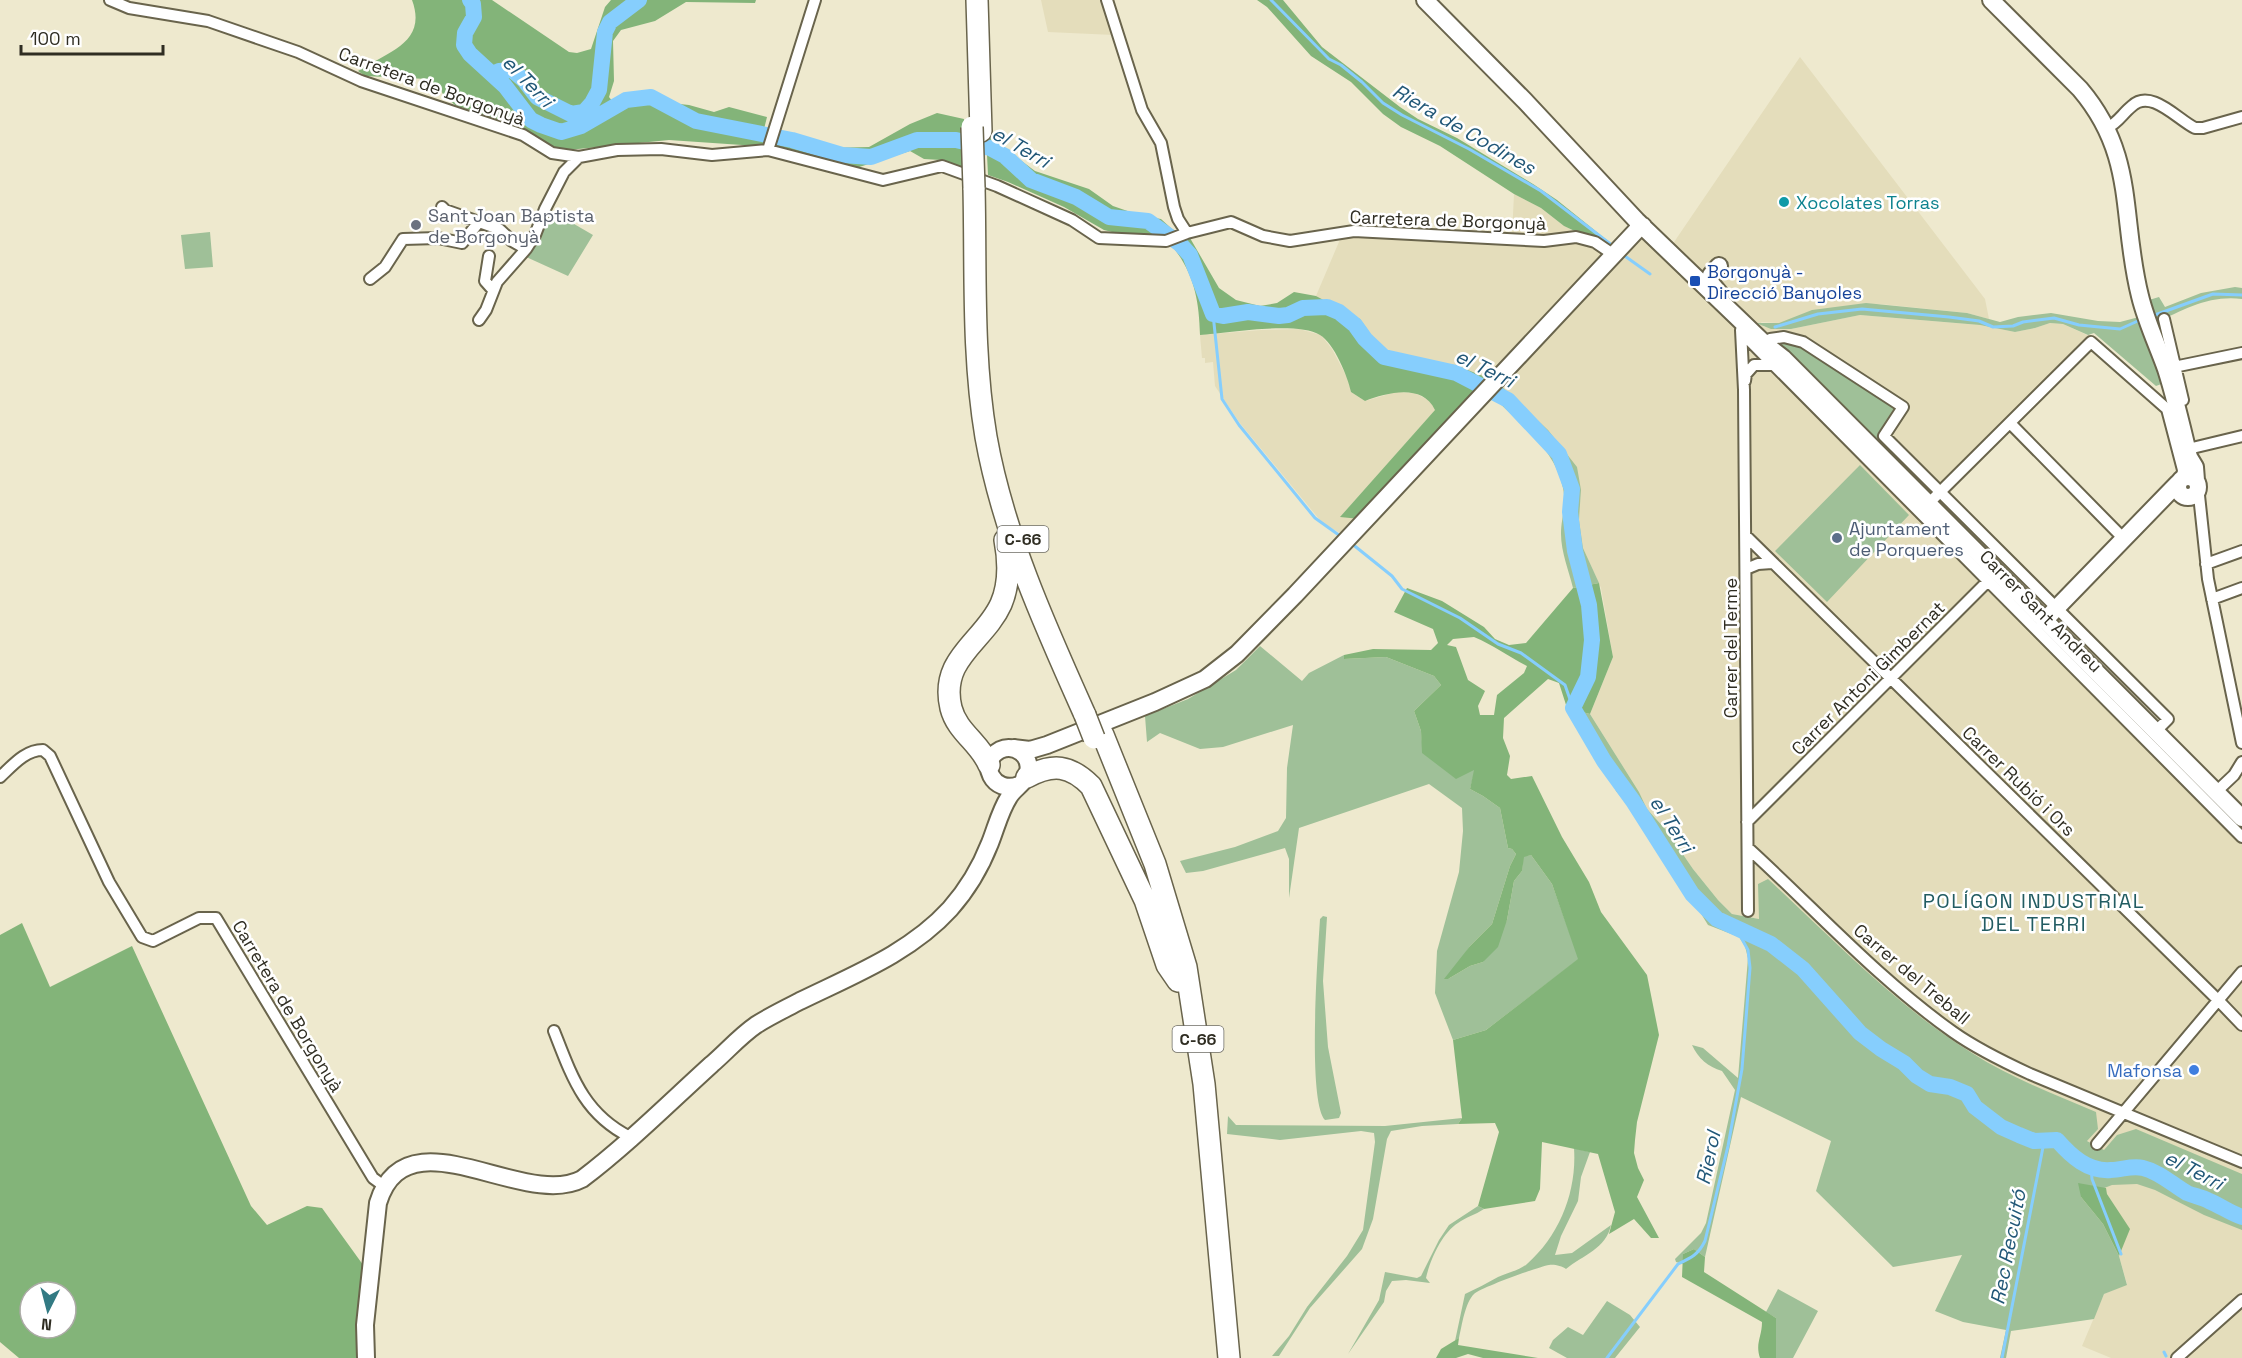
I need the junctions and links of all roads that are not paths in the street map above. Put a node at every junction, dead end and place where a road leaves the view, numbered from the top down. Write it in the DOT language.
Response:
graph roads {
  1 [pos="110,0"];
  2 [pos="815,0"];
  3 [pos="973,0"];
  4 [pos="1107,0"];
  5 [pos="1425,0"];
  6 [pos="1991,0"];
  7 [pos="1525,101"];
  8 [pos="2242,117"];
  9 [pos="2107,128"];
  10 [pos="976,129"];
  11 [pos="768,150"];
  12 [pos="579,157"];
  13 [pos="1595,165"];
  14 [pos="978,189"];
  15 [pos="442,207"];
  16 [pos="479,222"];
  17 [pos="1640,227"];
  18 [pos="1187,233"];
  19 [pos="526,249"];
  20 [pos="1619,250"];
  21 [pos="1680,253"];
  22 [pos="489,256"];
  23 [pos="1712,274"];
  24 [pos="370,279"];
  25 [pos="493,291"];
  26 [pos="2164,319"];
  27 [pos="479,320"];
  28 [pos="1739,324"];
  29 [pos="1770,339"];
  30 [pos="2242,353"];
  31 [pos="1778,362"];
  32 [pos="2171,368"];
  33 [pos="1744,384"];
  34 [pos="2010,423"];
  35 [pos="2242,436"];
  36 [pos="2191,451"];
  37 [pos="2190,488"];
  38 [pos="1934,498"];
  39 [pos="1000,501"];
  40 [pos="1746,536"];
  41 [pos="2124,539"];
  42 [pos="2242,551"];
  43 [pos="1772,563"];
  44 [pos="2206,564"];
  45 [pos="1746,568"];
  46 [pos="1988,581"];
  47 [pos="2242,588"];
  48 [pos="2212,599"];
  49 [pos="2056,608"];
  50 [pos="2044,621"];
  51 [pos="1891,678"];
  52 [pos="2239,711"];
  53 [pos="1089,713"];
  54 [pos="2155,732"];
  55 [pos="1099,737"];
  56 [pos="2242,743"];
  57 [pos="1047,745"];
  58 [pos="1014,748"];
  59 [pos="2242,762"];
  60 [pos="993,774"];
  61 [pos="1025,776"];
  62 [pos="0,777"];
  63 [pos="2216,792"];
  64 [pos="1747,797"];
  65 [pos="1770,798"];
  66 [pos="1000,814"];
  67 [pos="2242,818"];
  68 [pos="1747,822"];
  69 [pos="2242,837"];
  70 [pos="1748,848"];
  71 [pos="1748,911"];
  72 [pos="2242,972"];
  73 [pos="1178,981"];
  74 [pos="2218,1000"];
  75 [pos="2242,1025"];
  76 [pos="554,1031"];
  77 [pos="2123,1113"];
  78 [pos="630,1137"];
  79 [pos="2097,1144"];
  80 [pos="2242,1162"];
  81 [pos="384,1186"];
  82 [pos="2242,1300"];
  83 [pos="366,1358"];
  84 [pos="1217,1358"];
  85 [pos="1229,1358"];
  86 [pos="2177,1358"];
  1 -- 12 [label="street, Carretera de Borgonyà"];
  2 -- 11 [label="street"];
  3 -- 10 [label="highway, C-66"];
  3 -- 10 [label="highway"];
  4 -- 18 [label="street"];
  5 -- 7 [label="main road"];
  6 -- 9 [label="main road"];
  7 -- 13 [label="main road"];
  7 -- 17 [label="main road"];
  8 -- 9 [label="street"];
  9 -- 32 [label="main road"];
  10 -- 14 [label="highway, C-66"];
  11 -- 12 [label="street, Carretera de Borgonyà"];
  11 -- 18 [label="street, Carretera de Borgonyà"];
  12 -- 19 [label="street"];
  13 -- 17 [label="main road"];
  13 -- 21 [label="main road"];
  14 -- 39 [label="highway, C-66"];
  14 -- 53 [label="highway, C-66"];
  15 -- 16 [label="street"];
  16 -- 19 [label="street"];
  16 -- 24 [label="street"];
  17 -- 20 [label="main road"];
  17 -- 21 [label="main road"];
  18 -- 20 [label="street, Carretera de Borgonyà"];
  19 -- 25 [label="street"];
  20 -- 57 [label="main road"];
  21 -- 23 [label="main road"];
  21 -- 28 [label="main road"];
  22 -- 25 [label="street"];
  23 -- 28 [label="main road"];
  23 -- 29 [label="main road"];
  25 -- 27 [label="street"];
  26 -- 32 [label="street"];
  28 -- 31 [label="main road"];
  28 -- 33 [label="street, Carrer del Terme"];
  29 -- 31 [label="main road"];
  29 -- 38 [label="street"];
  30 -- 32 [label="street"];
  31 -- 33 [label="street"];
  31 -- 38 [label="main road"];
  31 -- 46 [label="street, Carrer Sant Andreu"];
  32 -- 36 [label="main road"];
  33 -- 40 [label="street, Carrer del Terme"];
  34 -- 37 [label="street"];
  34 -- 38 [label="street"];
  34 -- 41 [label="street"];
  35 -- 36 [label="street"];
  36 -- 37 [label="main road"];
  37 -- 41 [label="main road"];
  37 -- 44 [label="street"];
  38 -- 49 [label="street"];
  38 -- 50 [label="main road"];
  39 -- 53 [label="highway, C-66"];
  39 -- 60 [label="highway"];
  40 -- 43 [label="street, Carrer Rubió i Ors"];
  40 -- 45 [label="street, Carrer del Terme"];
  41 -- 49 [label="main road"];
  42 -- 44 [label="street"];
  43 -- 45 [label="street"];
  43 -- 51 [label="street, Carrer Rubió i Ors"];
  44 -- 48 [label="street"];
  45 -- 64 [label="street, Carrer del Terme"];
  46 -- 51 [label="street, Carrer Antoni Gimbernat"];
  46 -- 69 [label="street, Carrer Sant Andreu"];
  47 -- 48 [label="street"];
  48 -- 52 [label="street"];
  49 -- 50 [label="main road"];
  49 -- 54 [label="street"];
  50 -- 54 [label="main road"];
  51 -- 65 [label="street, Carrer Antoni Gimbernat"];
  51 -- 74 [label="street, Carrer Rubió i Ors"];
  52 -- 56 [label="street"];
  53 -- 55 [label="highway, C-66"];
  54 -- 63 [label="main road"];
  55 -- 73 [label="highway, C-66"];
  55 -- 85 [label="highway, C-66"];
  57 -- 58 [label="main road"];
  57 -- 61 [label="main road"];
  58 -- 60 [label="main road"];
  58 -- 61 [label="main road"];
  59 -- 63 [label="street"];
  60 -- 61 [label="main road"];
  60 -- 66 [label="main road"];
  61 -- 66 [label="main road"];
  61 -- 73 [label="highway"];
  62 -- 81 [label="street, Carretera de Borgonyà"];
  63 -- 67 [label="main road"];
  64 -- 65 [label="street"];
  64 -- 68 [label="street, Carrer del Terme"];
  65 -- 68 [label="street, Carrer Antoni Gimbernat"];
  66 -- 78 [label="main road"];
  68 -- 70 [label="street, Carrer del Terme"];
  70 -- 71 [label="street, Carrer del Terme"];
  70 -- 77 [label="street, Carrer del Treball"];
  72 -- 74 [label="street"];
  73 -- 84 [label="highway, C-66"];
  74 -- 75 [label="street, Carrer Rubió i Ors"];
  74 -- 77 [label="street"];
  76 -- 78 [label="street"];
  77 -- 79 [label="street"];
  77 -- 80 [label="street, Carrer del Treball"];
  78 -- 81 [label="main road"];
  81 -- 83 [label="main road"];
  82 -- 86 [label="street"];
}
